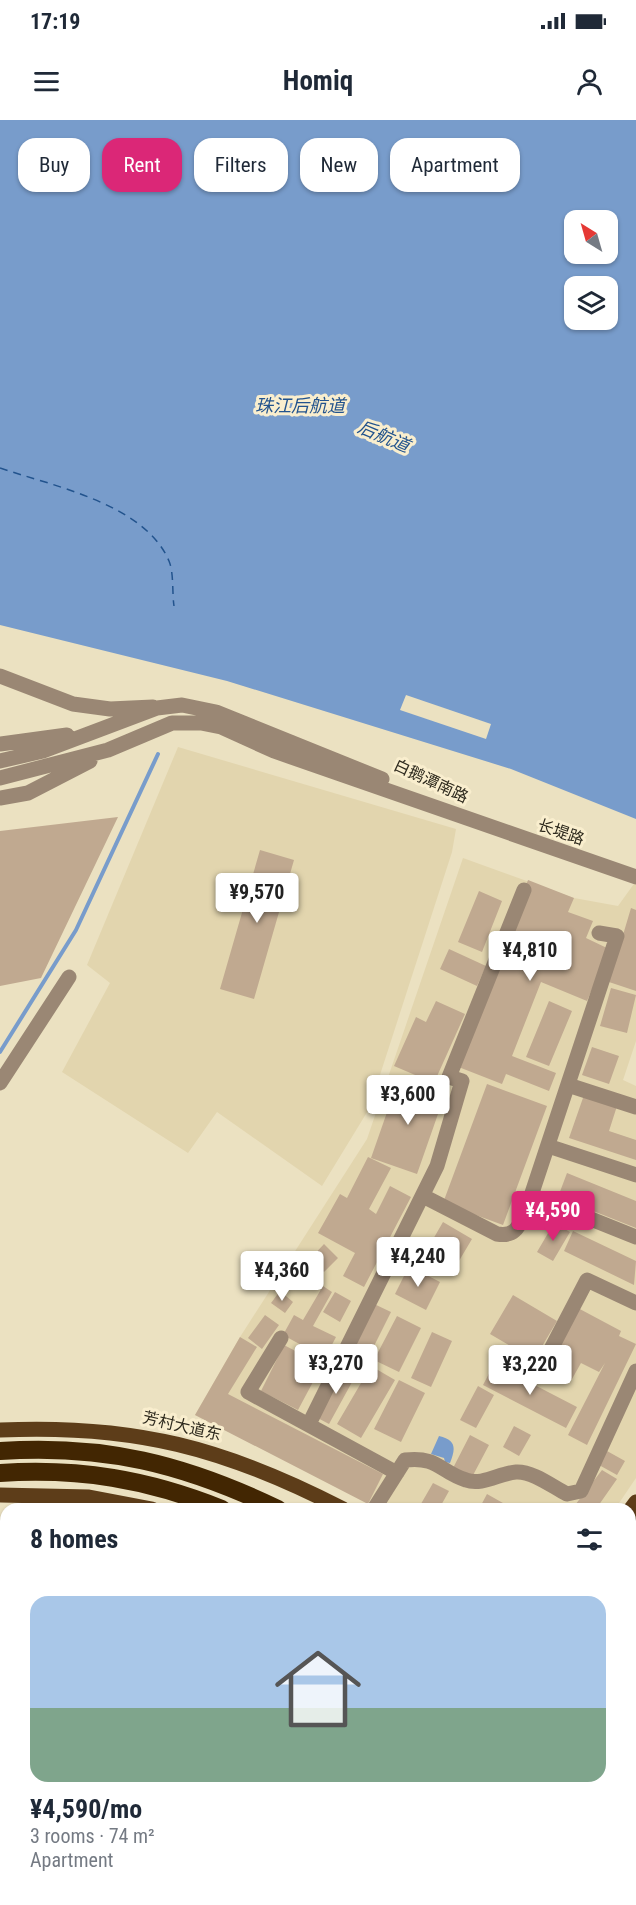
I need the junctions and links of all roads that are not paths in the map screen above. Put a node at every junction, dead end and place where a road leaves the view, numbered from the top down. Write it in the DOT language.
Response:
graph roads {
  1 [pos="0,676"];
  2 [pos="163,707"];
  3 [pos="100,730"];
  4 [pos="0,744"];
  5 [pos="108,750"];
  6 [pos="0,761"];
  7 [pos="0,778"];
  8 [pos="0,798"];
  9 [pos="475,822"];
  10 [pos="636,877"];
  11 [pos="524,890"];
  12 [pos="599,933"];
  13 [pos="69,977"];
  14 [pos="0,1083"];
  15 [pos="568,1085"];
  16 [pos="636,1107"];
  17 [pos="548,1146"];
  18 [pos="636,1175"];
  19 [pos="531,1195"];
  20 [pos="423,1196"];
  21 [pos="636,1237"];
  22 [pos="636,1303"];
  23 [pos="281,1338"];
  24 [pos="636,1371"];
  25 [pos="538,1374"];
  26 [pos="309,1424"];
  27 [pos="0,1430"];
  28 [pos="0,1451"];
  29 [pos="0,1473"];
  30 [pos="397,1473"];
  31 [pos="0,1495"];
  32 [pos="120,1503"];
  33 [pos="203,1503"];
  34 [pos="265,1503"];
  35 [pos="332,1503"];
  36 [pos="378,1503"];
  1 -- 2 [label="street"];
  2 -- 3 [label="street, 白鹅潭南路"];
  2 -- 9 [label="street, 白鹅潭南路"];
  3 -- 4 [label="street"];
  3 -- 6 [label="street, 白鹅潭南路"];
  5 -- 7 [label="street, 白鹅潭南路"];
  5 -- 8 [label="street"];
  5 -- 9 [label="street, 白鹅潭南路"];
  9 -- 10 [label="street, 长堤路"];
  11 -- 20 [label="street"];
  12 -- 15 [label="street"];
  13 -- 14 [label="street"];
  15 -- 16 [label="street"];
  15 -- 17 [label="street"];
  17 -- 18 [label="street"];
  17 -- 19 [label="street"];
  19 -- 20 [label="street"];
  19 -- 21 [label="street"];
  20 -- 26 [label="street"];
  22 -- 25 [label="street"];
  23 -- 26 [label="street"];
  24 -- 30 [label="street"];
  26 -- 30 [label="street"];
  27 -- 35 [label="main road, 芳村大道东"];
  28 -- 34 [label="highway"];
  29 -- 33 [label="highway"];
  30 -- 36 [label="street"];
  31 -- 32 [label="main road"];
}
